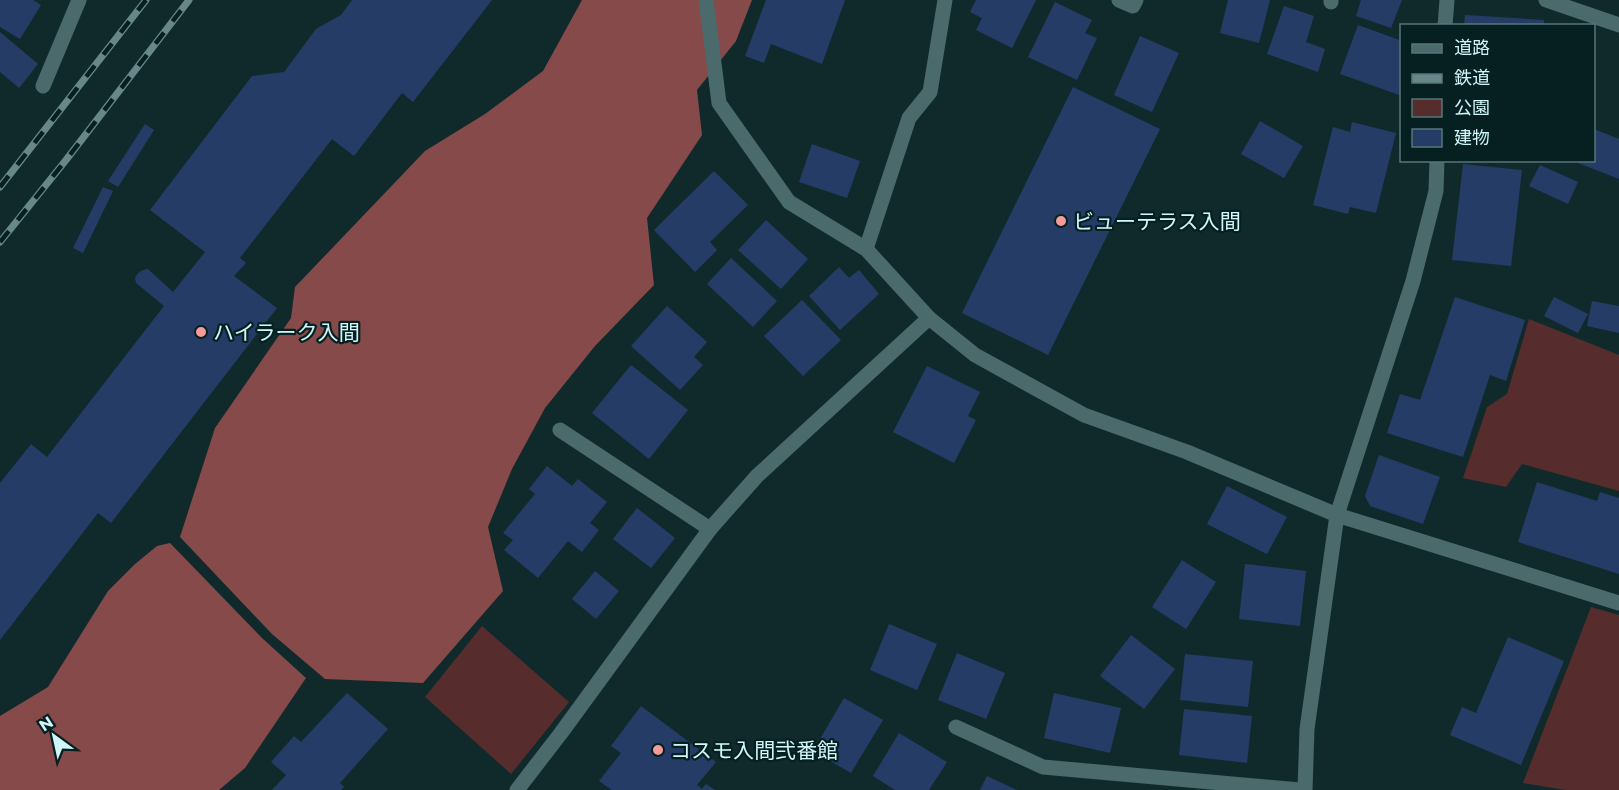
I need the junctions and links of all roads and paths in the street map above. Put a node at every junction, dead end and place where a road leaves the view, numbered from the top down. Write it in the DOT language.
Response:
graph roads {
  1 [pos="79,0"];
  2 [pos="706,0"];
  3 [pos="945,0"];
  4 [pos="1119,0"];
  5 [pos="1136,0"];
  6 [pos="1447,0"];
  7 [pos="1546,0"];
  8 [pos="1445,24"];
  9 [pos="1619,25"];
  10 [pos="43,86"];
  11 [pos="1437,162"];
  12 [pos="866,249"];
  13 [pos="929,318"];
  14 [pos="560,430"];
  15 [pos="1337,515"];
  16 [pos="710,530"];
  17 [pos="1619,603"];
  18 [pos="956,727"];
  19 [pos="517,790"];
  20 [pos="1302,790"];
  1 -- 10 [label="street"];
  2 -- 12 [label="street"];
  3 -- 12 [label="street"];
  4 -- 5 [label="street"];
  6 -- 8 [label="street"];
  7 -- 9 [label="street"];
  11 -- 15 [label="street"];
  12 -- 13 [label="street"];
  13 -- 15 [label="street"];
  13 -- 16 [label="street"];
  14 -- 16 [label="street"];
  15 -- 17 [label="street"];
  15 -- 20 [label="street"];
  16 -- 19 [label="street"];
  18 -- 20 [label="street"];
}
